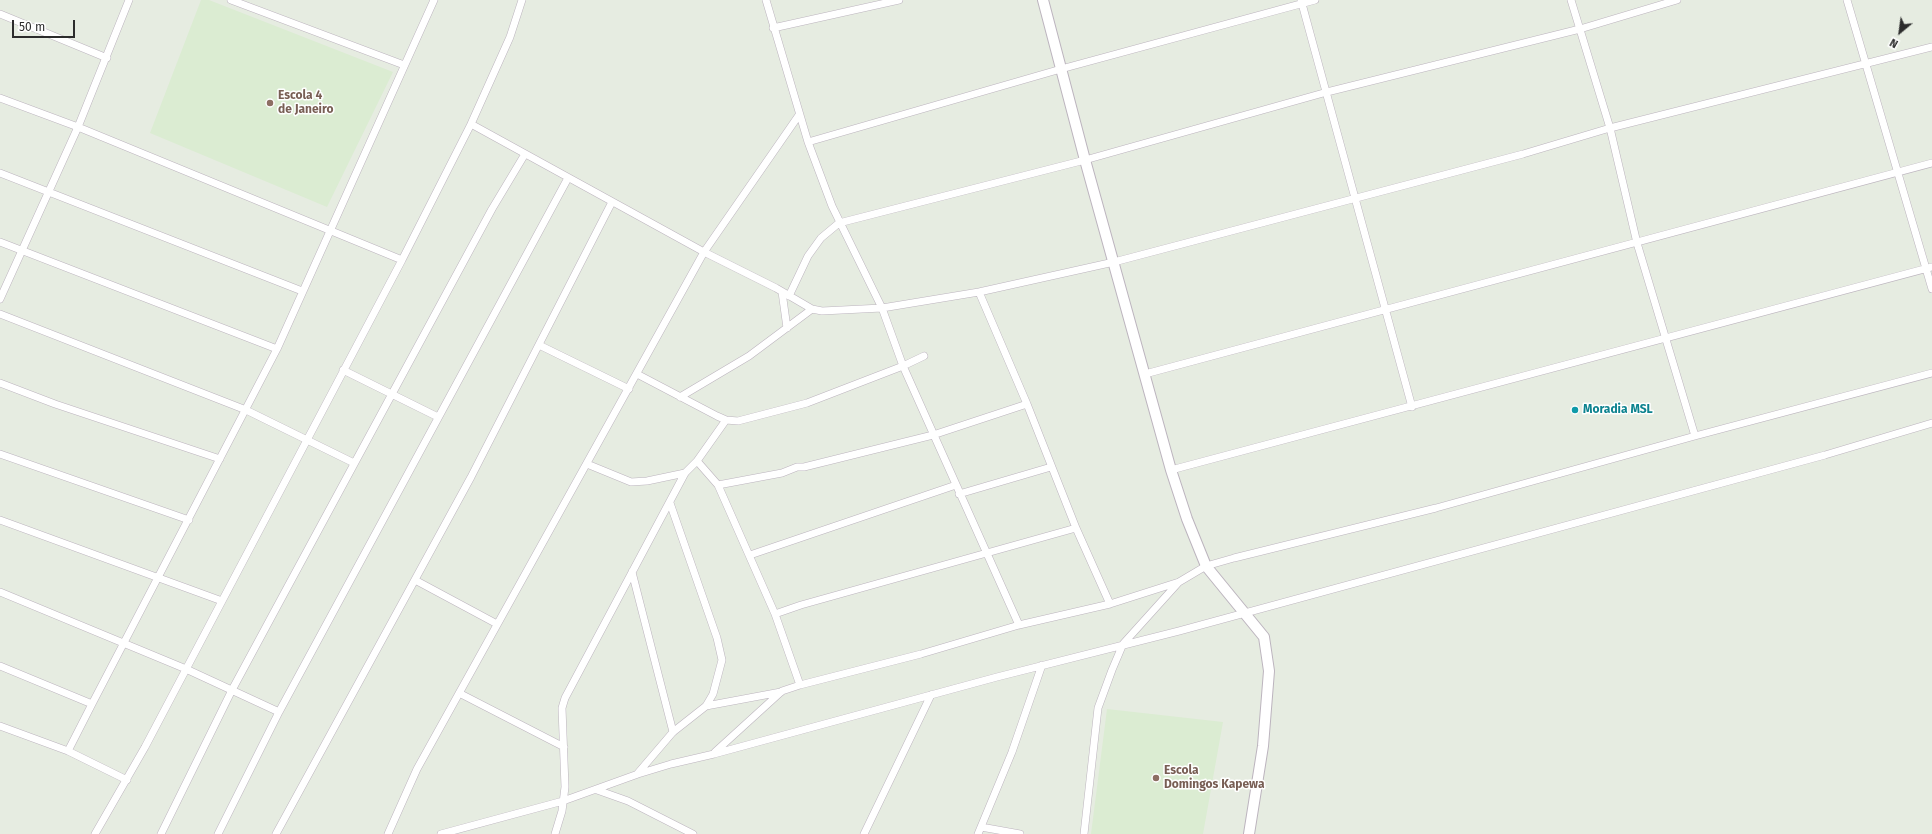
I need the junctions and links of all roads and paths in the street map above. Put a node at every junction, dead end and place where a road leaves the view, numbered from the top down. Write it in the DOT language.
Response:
graph roads {
  1 [pos="129,0"];
  2 [pos="231,0"];
  3 [pos="434,0"];
  4 [pos="522,0"];
  5 [pos="766,0"];
  6 [pos="899,0"];
  7 [pos="1043,0"];
  8 [pos="1315,0"];
  9 [pos="1571,0"];
  10 [pos="1677,0"];
  11 [pos="1847,0"];
  12 [pos="1301,2"];
  13 [pos="0,14"];
  14 [pos="773,28"];
  15 [pos="1580,29"];
  16 [pos="1932,47"];
  17 [pos="107,58"];
  18 [pos="1866,63"];
  19 [pos="404,65"];
  20 [pos="1062,69"];
  21 [pos="1327,92"];
  22 [pos="0,98"];
  23 [pos="799,115"];
  24 [pos="471,124"];
  25 [pos="78,127"];
  26 [pos="1610,128"];
  27 [pos="808,142"];
  28 [pos="525,154"];
  29 [pos="1085,160"];
  30 [pos="1932,163"];
  31 [pos="1898,172"];
  32 [pos="0,173"];
  33 [pos="568,178"];
  34 [pos="48,192"];
  35 [pos="1354,199"];
  36 [pos="612,202"];
  37 [pos="839,223"];
  38 [pos="329,229"];
  39 [pos="0,242"];
  40 [pos="1637,243"];
  41 [pos="22,251"];
  42 [pos="704,252"];
  43 [pos="402,260"];
  44 [pos="1114,262"];
  45 [pos="1929,268"];
  46 [pos="1932,289"];
  47 [pos="302,291"];
  48 [pos="782,292"];
  49 [pos="979,292"];
  50 [pos="789,296"];
  51 [pos="0,299"];
  52 [pos="882,308"];
  53 [pos="812,309"];
  54 [pos="1384,309"];
  55 [pos="0,314"];
  56 [pos="786,328"];
  57 [pos="1666,338"];
  58 [pos="539,345"];
  59 [pos="277,350"];
  60 [pos="924,356"];
  61 [pos="903,366"];
  62 [pos="343,370"];
  63 [pos="1932,373"];
  64 [pos="637,374"];
  65 [pos="1145,374"];
  66 [pos="0,383"];
  67 [pos="629,389"];
  68 [pos="392,393"];
  69 [pos="680,397"];
  70 [pos="1027,404"];
  71 [pos="1412,407"];
  72 [pos="246,410"];
  73 [pos="438,417"];
  74 [pos="726,420"];
  75 [pos="1932,423"];
  76 [pos="933,435"];
  77 [pos="1695,436"];
  78 [pos="307,439"];
  79 [pos="0,454"];
  80 [pos="220,459"];
  81 [pos="697,461"];
  82 [pos="354,463"];
  83 [pos="587,464"];
  84 [pos="1051,467"];
  85 [pos="1171,470"];
  86 [pos="685,474"];
  87 [pos="718,485"];
  88 [pos="956,485"];
  89 [pos="960,494"];
  90 [pos="670,502"];
  91 [pos="0,520"];
  92 [pos="189,520"];
  93 [pos="1076,528"];
  94 [pos="986,553"];
  95 [pos="750,556"];
  96 [pos="1206,566"];
  97 [pos="632,572"];
  98 [pos="160,577"];
  99 [pos="415,580"];
  100 [pos="1179,582"];
  101 [pos="0,592"];
  102 [pos="222,601"];
  103 [pos="1110,604"];
  104 [pos="1245,613"];
  105 [pos="774,614"];
  106 [pos="497,624"];
  107 [pos="1019,625"];
  108 [pos="123,642"];
  109 [pos="1123,644"];
  110 [pos="1042,665"];
  111 [pos="0,666"];
  112 [pos="186,668"];
  113 [pos="800,685"];
  114 [pos="232,690"];
  115 [pos="782,691"];
  116 [pos="459,693"];
  117 [pos="931,695"];
  118 [pos="92,704"];
  119 [pos="706,706"];
  120 [pos="279,712"];
  121 [pos="0,726"];
  122 [pos="673,732"];
  123 [pos="564,747"];
  124 [pos="68,751"];
  125 [pos="714,754"];
  126 [pos="638,774"];
  127 [pos="127,780"];
  128 [pos="597,790"];
  129 [pos="563,801"];
  130 [pos="981,827"];
  131 [pos="95,834"];
  132 [pos="161,834"];
  133 [pos="218,834"];
  134 [pos="276,834"];
  135 [pos="388,834"];
  136 [pos="441,834"];
  137 [pos="555,834"];
  138 [pos="693,834"];
  139 [pos="864,834"];
  140 [pos="978,834"];
  141 [pos="1020,834"];
  142 [pos="1084,834"];
  143 [pos="1249,834"];
  1 -- 17 [label="street"];
  2 -- 19 [label="street"];
  3 -- 19 [label="street"];
  4 -- 24 [label="street"];
  5 -- 14 [label="street"];
  6 -- 14 [label="street"];
  7 -- 20 [label="main road"];
  8 -- 12 [label="street"];
  9 -- 15 [label="street"];
  10 -- 15 [label="street"];
  11 -- 18 [label="street"];
  12 -- 20 [label="street"];
  12 -- 21 [label="street"];
  13 -- 17 [label="street"];
  14 -- 23 [label="street"];
  15 -- 21 [label="street"];
  15 -- 26 [label="street"];
  16 -- 18 [label="street"];
  17 -- 25 [label="street"];
  18 -- 26 [label="street"];
  18 -- 31 [label="street"];
  19 -- 38 [label="street"];
  20 -- 27 [label="street"];
  20 -- 29 [label="main road"];
  21 -- 29 [label="street"];
  21 -- 35 [label="street"];
  22 -- 25 [label="street"];
  23 -- 27 [label="street"];
  23 -- 42 [label="street"];
  24 -- 28 [label="street"];
  24 -- 43 [label="street"];
  25 -- 34 [label="street"];
  25 -- 38 [label="street"];
  26 -- 35 [label="street"];
  26 -- 40 [label="street"];
  27 -- 37 [label="street"];
  28 -- 33 [label="street"];
  28 -- 68 [label="street"];
  29 -- 37 [label="street"];
  29 -- 44 [label="main road"];
  30 -- 31 [label="street"];
  31 -- 40 [label="street"];
  31 -- 45 [label="street"];
  32 -- 34 [label="street"];
  33 -- 36 [label="street"];
  33 -- 73 [label="street"];
  34 -- 41 [label="street"];
  34 -- 47 [label="street"];
  35 -- 44 [label="street"];
  35 -- 54 [label="street"];
  36 -- 42 [label="street"];
  36 -- 58 [label="street"];
  37 -- 50 [label="street"];
  37 -- 52 [label="street"];
  38 -- 43 [label="street"];
  38 -- 47 [label="street"];
  39 -- 41 [label="street"];
  40 -- 54 [label="street"];
  40 -- 57 [label="street"];
  41 -- 51 [label="street"];
  41 -- 59 [label="street"];
  42 -- 48 [label="street"];
  42 -- 64 [label="street"];
  43 -- 62 [label="street"];
  44 -- 49 [label="street"];
  44 -- 65 [label="main road"];
  45 -- 46 [label="street"];
  45 -- 57 [label="street"];
  47 -- 59 [label="street"];
  48 -- 50 [label="street"];
  48 -- 56 [label="street"];
  49 -- 52 [label="street"];
  49 -- 70 [label="street"];
  50 -- 53 [label="street"];
  52 -- 53 [label="street"];
  52 -- 61 [label="street"];
  53 -- 56 [label="street"];
  54 -- 65 [label="street"];
  54 -- 71 [label="street"];
  55 -- 72 [label="street"];
  56 -- 69 [label="street"];
  57 -- 71 [label="street"];
  57 -- 77 [label="street"];
  58 -- 67 [label="street"];
  58 -- 99 [label="street"];
  59 -- 72 [label="street"];
  60 -- 61 [label="street"];
  61 -- 74 [label="street"];
  61 -- 76 [label="street"];
  62 -- 68 [label="street"];
  62 -- 78 [label="street"];
  63 -- 77 [label="street"];
  64 -- 67 [label="street"];
  64 -- 69 [label="street"];
  65 -- 85 [label="main road"];
  66 -- 80 [label="street"];
  67 -- 83 [label="street"];
  68 -- 73 [label="street"];
  68 -- 82 [label="street"];
  69 -- 74 [label="street"];
  70 -- 76 [label="street"];
  70 -- 84 [label="street"];
  71 -- 85 [label="street"];
  72 -- 78 [label="street"];
  72 -- 80 [label="street"];
  73 -- 120 [label="street"];
  74 -- 81 [label="street"];
  75 -- 104 [label="street"];
  76 -- 87 [label="street"];
  76 -- 88 [label="street"];
  77 -- 96 [label="street"];
  78 -- 82 [label="street"];
  78 -- 102 [label="street"];
  79 -- 92 [label="street"];
  80 -- 92 [label="street"];
  81 -- 86 [label="street"];
  81 -- 87 [label="street"];
  82 -- 114 [label="street"];
  83 -- 86 [label="street"];
  83 -- 106 [label="street"];
  84 -- 89 [label="street"];
  84 -- 93 [label="street"];
  85 -- 96 [label="main road"];
  86 -- 90 [label="street"];
  87 -- 95 [label="street"];
  88 -- 89 [label="street"];
  88 -- 95 [label="street"];
  89 -- 94 [label="street"];
  90 -- 97 [label="street"];
  90 -- 119 [label="street"];
  91 -- 98 [label="street"];
  92 -- 98 [label="street"];
  93 -- 94 [label="street"];
  93 -- 103 [label="street"];
  94 -- 105 [label="street"];
  94 -- 107 [label="street"];
  95 -- 105 [label="street"];
  96 -- 100 [label="street"];
  96 -- 104 [label="main road"];
  97 -- 122 [label="street"];
  97 -- 123 [label="street"];
  98 -- 102 [label="street"];
  98 -- 108 [label="street"];
  99 -- 106 [label="street"];
  99 -- 134 [label="street"];
  100 -- 103 [label="street"];
  100 -- 109 [label="street"];
  101 -- 108 [label="street"];
  102 -- 112 [label="street"];
  103 -- 107 [label="street"];
  104 -- 109 [label="street"];
  104 -- 143 [label="main road"];
  105 -- 113 [label="street"];
  106 -- 116 [label="street"];
  107 -- 113 [label="street"];
  108 -- 112 [label="street"];
  108 -- 118 [label="street"];
  109 -- 110 [label="street"];
  109 -- 142 [label="street"];
  110 -- 117 [label="street"];
  110 -- 130 [label="street"];
  111 -- 118 [label="street"];
  112 -- 114 [label="street"];
  112 -- 127 [label="street"];
  113 -- 115 [label="street"];
  114 -- 120 [label="street"];
  114 -- 132 [label="street"];
  115 -- 119 [label="street"];
  115 -- 125 [label="street"];
  116 -- 123 [label="street"];
  116 -- 135 [label="street"];
  117 -- 125 [label="street"];
  117 -- 139 [label="street"];
  118 -- 124 [label="street"];
  119 -- 122 [label="street"];
  120 -- 133 [label="street"];
  121 -- 124 [label="street"];
  122 -- 126 [label="street"];
  123 -- 129 [label="street"];
  124 -- 127 [label="street"];
  125 -- 126 [label="street"];
  126 -- 128 [label="street"];
  127 -- 131 [label="street"];
  128 -- 129 [label="street"];
  128 -- 138 [label="street"];
  129 -- 136 [label="street"];
  129 -- 137 [label="street"];
  130 -- 140 [label="street"];
  130 -- 141 [label="street"];
}
